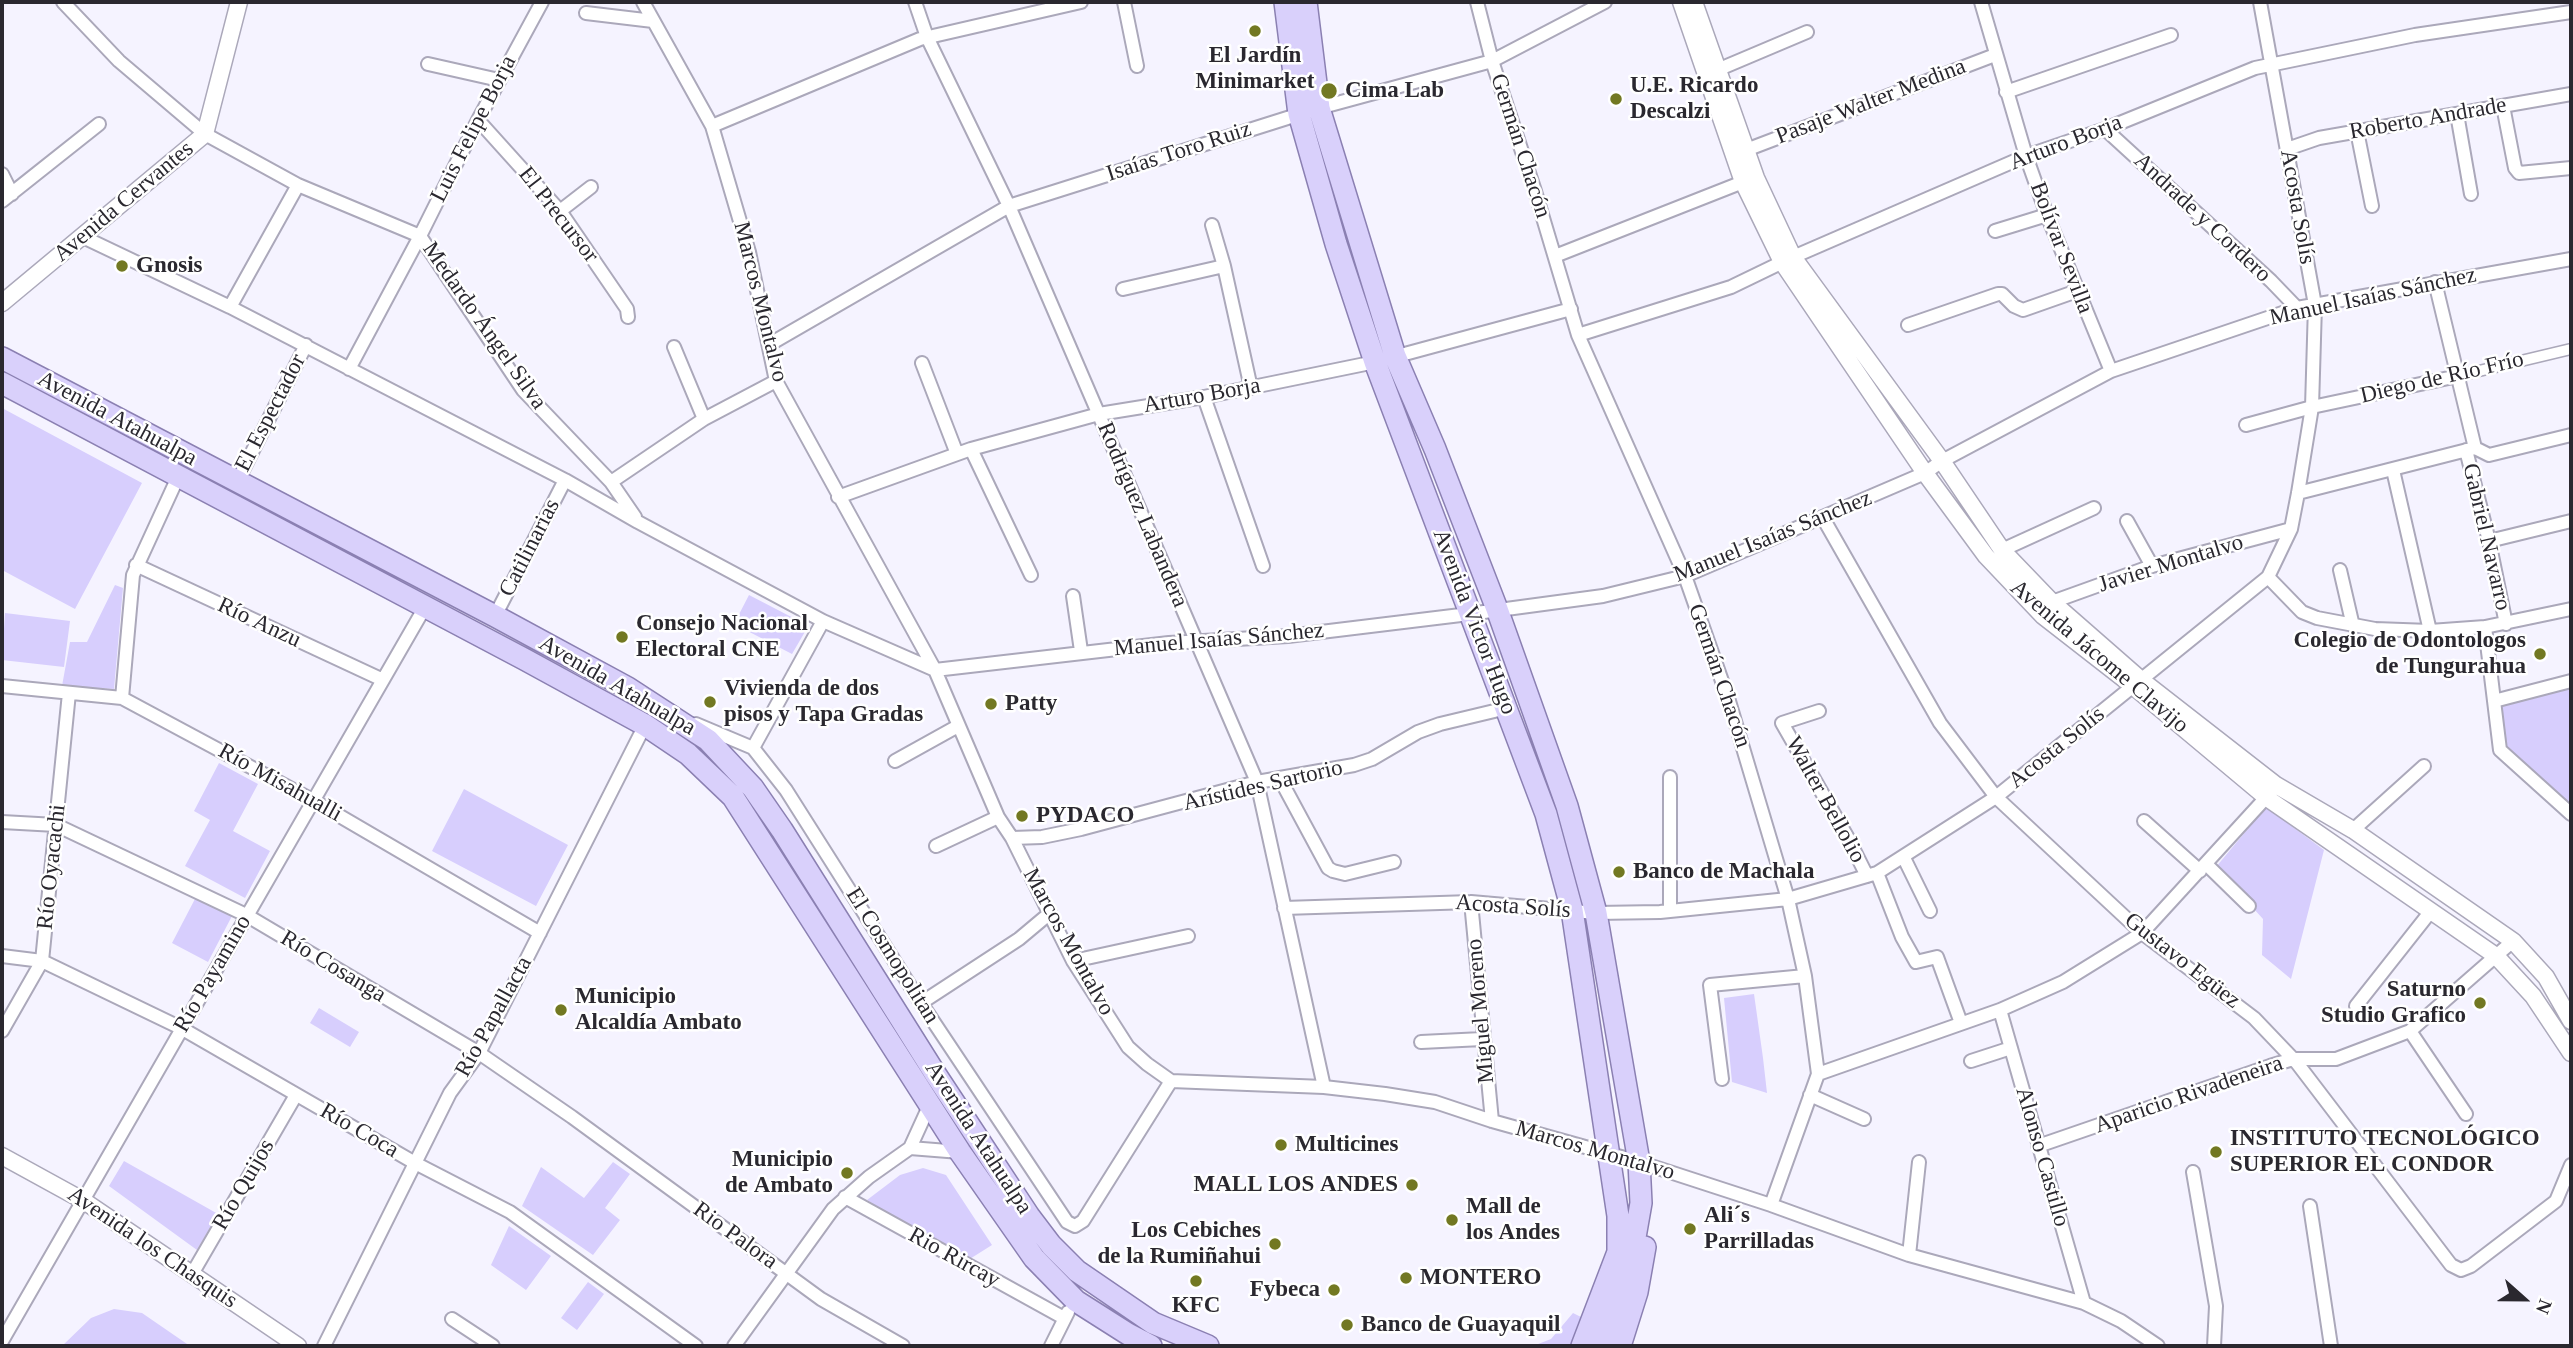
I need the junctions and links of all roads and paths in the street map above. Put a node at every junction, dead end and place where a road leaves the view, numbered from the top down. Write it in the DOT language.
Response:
graph roads {
  1 [pos="63,2"];
  2 [pos="239,2"];
  3 [pos="542,2"];
  4 [pos="643,2"];
  5 [pos="915,2"];
  6 [pos="1081,2"];
  7 [pos="1124,2"];
  8 [pos="1285,2"];
  9 [pos="1306,2"];
  10 [pos="1477,2"];
  11 [pos="1605,2"];
  12 [pos="1681,2"];
  13 [pos="1694,2"];
  14 [pos="1981,2"];
  15 [pos="2260,2"];
  16 [pos="2571,12"];
  17 [pos="586,13"];
  18 [pos="653,21"];
  19 [pos="1807,32"];
  20 [pos="2171,35"];
  21 [pos="928,37"];
  22 [pos="1995,55"];
  23 [pos="1492,61"];
  24 [pos="428,64"];
  25 [pos="2273,64"];
  26 [pos="1137,66"];
  27 [pos="1712,72"];
  28 [pos="499,80"];
  29 [pos="2006,92"];
  30 [pos="2571,94"];
  31 [pos="2503,106"];
  32 [pos="1309,111"];
  33 [pos="2457,114"];
  34 [pos="478,120"];
  35 [pos="99,124"];
  36 [pos="712,126"];
  37 [pos="2105,129"];
  38 [pos="2357,131"];
  39 [pos="205,134"];
  40 [pos="2287,149"];
  41 [pos="1746,150"];
  42 [pos="2026,156"];
  43 [pos="2571,167"];
  44 [pos="2,174"];
  45 [pos="1743,182"];
  46 [pos="298,185"];
  47 [pos="591,187"];
  48 [pos="2471,194"];
  49 [pos="7,197"];
  50 [pos="1009,206"];
  51 [pos="2372,206"];
  52 [pos="560,211"];
  53 [pos="2047,215"];
  54 [pos="1212,225"];
  55 [pos="1995,232"];
  56 [pos="420,236"];
  57 [pos="83,237"];
  58 [pos="1555,257"];
  59 [pos="1788,259"];
  60 [pos="2571,259"];
  61 [pos="1224,267"];
  62 [pos="2435,282"];
  63 [pos="1123,289"];
  64 [pos="2077,291"];
  65 [pos="2,303"];
  66 [pos="2315,304"];
  67 [pos="230,307"];
  68 [pos="2297,308"];
  69 [pos="1571,309"];
  70 [pos="628,317"];
  71 [pos="1908,325"];
  72 [pos="1578,335"];
  73 [pos="770,344"];
  74 [pos="306,345"];
  75 [pos="674,346"];
  76 [pos="2571,349"];
  77 [pos="2,358"];
  78 [pos="1385,359"];
  79 [pos="922,363"];
  80 [pos="349,369"];
  81 [pos="2111,372"];
  82 [pos="2458,376"];
  83 [pos="776,381"];
  84 [pos="2,383"];
  85 [pos="1251,388"];
  86 [pos="1204,397"];
  87 [pos="2312,407"];
  88 [pos="1099,414"];
  89 [pos="704,419"];
  90 [pos="2246,425"];
  91 [pos="2571,435"];
  92 [pos="971,449"];
  93 [pos="2470,449"];
  94 [pos="957,454"];
  95 [pos="1941,461"];
  96 [pos="2393,470"];
  97 [pos="1925,473"];
  98 [pos="178,477"];
  99 [pos="565,480"];
  100 [pos="237,482"];
  101 [pos="611,482"];
  102 [pos="2298,493"];
  103 [pos="838,497"];
  104 [pos="2094,508"];
  105 [pos="1823,518"];
  106 [pos="2127,521"];
  107 [pos="2571,521"];
  108 [pos="638,522"];
  109 [pos="2291,529"];
  110 [pos="2489,541"];
  111 [pos="2002,550"];
  112 [pos="136,565"];
  113 [pos="2152,565"];
  114 [pos="1263,566"];
  115 [pos="2340,570"];
  116 [pos="1031,575"];
  117 [pos="1685,576"];
  118 [pos="2268,577"];
  119 [pos="1073,596"];
  120 [pos="2052,602"];
  121 [pos="425,607"];
  122 [pos="1497,609"];
  123 [pos="2571,609"];
  124 [pos="1469,614"];
  125 [pos="495,616"];
  126 [pos="823,621"];
  127 [pos="2506,624"];
  128 [pos="2353,626"];
  129 [pos="2485,627"];
  130 [pos="2430,631"];
  131 [pos="1196,642"];
  132 [pos="1081,651"];
  133 [pos="935,670"];
  134 [pos="383,680"];
  135 [pos="2571,681"];
  136 [pos="2137,683"];
  137 [pos="2,686"];
  138 [pos="69,693"];
  139 [pos="122,698"];
  140 [pos="2494,701"];
  141 [pos="1507,708"];
  142 [pos="1819,711"];
  143 [pos="676,718"];
  144 [pos="645,724"];
  145 [pos="958,726"];
  146 [pos="753,748"];
  147 [pos="895,761"];
  148 [pos="2424,766"];
  149 [pos="1670,777"];
  150 [pos="1279,779"];
  151 [pos="1257,782"];
  152 [pos="2271,791"];
  153 [pos="1996,797"];
  154 [pos="314,801"];
  155 [pos="2571,814"];
  156 [pos="998,817"];
  157 [pos="2144,821"];
  158 [pos="2,822"];
  159 [pos="56,825"];
  160 [pos="2353,830"];
  161 [pos="1012,838"];
  162 [pos="936,846"];
  163 [pos="1904,858"];
  164 [pos="1394,862"];
  165 [pos="2203,867"];
  166 [pos="1872,874"];
  167 [pos="1788,899"];
  168 [pos="1471,902"];
  169 [pos="2249,906"];
  170 [pos="1284,908"];
  171 [pos="1573,910"];
  172 [pos="1670,911"];
  173 [pos="1930,911"];
  174 [pos="2431,911"];
  175 [pos="1050,913"];
  176 [pos="1596,913"];
  177 [pos="246,915"];
  178 [pos="540,933"];
  179 [pos="2142,933"];
  180 [pos="1188,936"];
  181 [pos="2513,941"];
  182 [pos="2,956"];
  183 [pos="2496,956"];
  184 [pos="42,961"];
  185 [pos="1073,961"];
  186 [pos="1805,976"];
  187 [pos="921,1003"];
  188 [pos="2356,1006"];
  189 [pos="2000,1010"];
  190 [pos="2571,1021"];
  191 [pos="1961,1023"];
  192 [pos="181,1028"];
  193 [pos="2,1031"];
  194 [pos="2410,1031"];
  195 [pos="1482,1039"];
  196 [pos="1421,1042"];
  197 [pos="2011,1048"];
  198 [pos="479,1053"];
  199 [pos="2571,1053"];
  200 [pos="2293,1059"];
  201 [pos="1970,1061"];
  202 [pos="1818,1074"];
  203 [pos="936,1075"];
  204 [pos="1722,1079"];
  205 [pos="1171,1081"];
  206 [pos="1324,1087"];
  207 [pos="296,1095"];
  208 [pos="1810,1095"];
  209 [pos="931,1105"];
  210 [pos="2466,1114"];
  211 [pos="572,1117"];
  212 [pos="1864,1119"];
  213 [pos="1492,1121"];
  214 [pos="2038,1146"];
  215 [pos="911,1149"];
  216 [pos="960,1152"];
  217 [pos="1609,1155"];
  218 [pos="2,1156"];
  219 [pos="1639,1162"];
  220 [pos="415,1163"];
  221 [pos="1919,1163"];
  222 [pos="2571,1164"];
  223 [pos="2193,1172"];
  224 [pos="845,1197"];
  225 [pos="84,1201"];
  226 [pos="1771,1205"];
  227 [pos="2310,1206"];
  228 [pos="1640,1209"];
  229 [pos="1618,1252"];
  230 [pos="1909,1255"];
  231 [pos="786,1273"];
  232 [pos="192,1274"];
  233 [pos="1622,1284"];
  234 [pos="2084,1303"];
  235 [pos="1070,1309"];
  236 [pos="452,1319"];
  237 [pos="3,1336"];
  238 [pos="298,1346"];
  239 [pos="324,1346"];
  240 [pos="492,1346"];
  241 [pos="696,1346"];
  242 [pos="734,1346"];
  243 [pos="903,1346"];
  244 [pos="1051,1346"];
  245 [pos="1151,1346"];
  246 [pos="1208,1346"];
  247 [pos="1588,1346"];
  248 [pos="1620,1346"];
  249 [pos="2158,1346"];
  250 [pos="2214,1346"];
  251 [pos="2331,1346"];
  1 -- 39 [label="street, Medardo Ángel Silva"];
  2 -- 39 [label="street, Avenida Cervantes"];
  3 -- 28 [label="street, Luis Felipe Borja"];
  4 -- 18 [label="street, Marcos Montalvo"];
  5 -- 21 [label="street, Rodríguez Labandera"];
  6 -- 21 [label="street"];
  7 -- 26 [label="street"];
  8 -- 32 [label="main road, Avenida Victor Hugo"];
  9 -- 32 [label="main road, Avenida Victor Hugo"];
  10 -- 23 [label="street, Germán Chacón"];
  11 -- 23 [label="street, Isaías Toro Ruiz"];
  12 -- 27 [label="street, Avenida Jácome Clavijo"];
  13 -- 27 [label="street, Avenida Jácome Clavijo"];
  14 -- 22 [label="street, Bolívar Sevilla"];
  15 -- 25 [label="street, Acosta Solís"];
  16 -- 25 [label="street, Arturo Borja"];
  17 -- 18 [label="street"];
  18 -- 36 [label="street, Marcos Montalvo"];
  19 -- 27 [label="street"];
  20 -- 29 [label="street"];
  21 -- 36 [label="street"];
  21 -- 50 [label="street, Rodríguez Labandera"];
  22 -- 29 [label="street, Bolívar Sevilla"];
  22 -- 41 [label="street, Pasaje Walter Medina"];
  23 -- 32 [label="street, Isaías Toro Ruiz"];
  23 -- 58 [label="street, Germán Chacón"];
  24 -- 28 [label="street"];
  25 -- 37 [label="street, Arturo Borja"];
  25 -- 40 [label="street, Acosta Solís"];
  27 -- 41 [label="street, Avenida Jácome Clavijo"];
  27 -- 45 [label="street, Avenida Jácome Clavijo"];
  28 -- 34 [label="street, Luis Felipe Borja"];
  29 -- 42 [label="street, Bolívar Sevilla"];
  30 -- 31 [label="street, Roberto Andrade"];
  31 -- 33 [label="street, Roberto Andrade"];
  31 -- 43 [label="street"];
  32 -- 50 [label="street, Isaías Toro Ruiz"];
  32 -- 78 [label="main road, Avenida Victor Hugo"];
  33 -- 38 [label="street, Roberto Andrade"];
  33 -- 48 [label="street"];
  34 -- 52 [label="street, El Precursor"];
  34 -- 56 [label="street, Luis Felipe Borja"];
  35 -- 49 [label="street"];
  36 -- 73 [label="street, Marcos Montalvo"];
  37 -- 42 [label="street, Arturo Borja"];
  37 -- 68 [label="street, Andrade y Cordero"];
  38 -- 40 [label="street, Roberto Andrade"];
  38 -- 51 [label="street"];
  39 -- 46 [label="street, Medardo Ángel Silva"];
  39 -- 57 [label="street, Avenida Cervantes"];
  40 -- 66 [label="street, Acosta Solís"];
  41 -- 59 [label="street, Avenida Jácome Clavijo"];
  42 -- 53 [label="street, Bolívar Sevilla"];
  42 -- 59 [label="street, Arturo Borja"];
  44 -- 49 [label="street"];
  45 -- 58 [label="street"];
  45 -- 59 [label="street, Avenida Jácome Clavijo"];
  46 -- 56 [label="street, Medardo Ángel Silva"];
  46 -- 67 [label="street"];
  47 -- 52 [label="street"];
  50 -- 73 [label="street, Isaías Toro Ruiz"];
  50 -- 88 [label="street, Rodríguez Labandera"];
  52 -- 70 [label="street, El Precursor"];
  53 -- 55 [label="street"];
  53 -- 64 [label="street, Bolívar Sevilla"];
  54 -- 61 [label="street"];
  56 -- 80 [label="street, Luis Felipe Borja"];
  56 -- 101 [label="street, Medardo Ángel Silva"];
  57 -- 65 [label="street, Avenida Cervantes"];
  57 -- 67 [label="street"];
  58 -- 69 [label="street, Germán Chacón"];
  59 -- 72 [label="street, Arturo Borja"];
  59 -- 95 [label="street, Avenida Jácome Clavijo"];
  59 -- 97 [label="street, Avenida Jácome Clavijo"];
  60 -- 62 [label="street, Manuel Isaías Sánchez"];
  61 -- 63 [label="street"];
  61 -- 85 [label="street"];
  62 -- 66 [label="street, Manuel Isaías Sánchez"];
  62 -- 82 [label="street, Gabriel Navarro"];
  64 -- 71 [label="street"];
  64 -- 81 [label="street, Bolívar Sevilla"];
  66 -- 68 [label="street, Manuel Isaías Sánchez"];
  66 -- 87 [label="street, Acosta Solís"];
  67 -- 74 [label="street"];
  68 -- 81 [label="street, Manuel Isaías Sánchez"];
  69 -- 72 [label="street, Germán Chacón"];
  69 -- 78 [label="street, Arturo Borja"];
  72 -- 117 [label="street, Germán Chacón"];
  73 -- 83 [label="street, Marcos Montalvo"];
  74 -- 80 [label="street"];
  74 -- 100 [label="street, El Espectador"];
  75 -- 89 [label="street"];
  76 -- 82 [label="street, Diego de Río Frío"];
  77 -- 100 [label="main road, Avenida Atahualpa"];
  78 -- 85 [label="street, Arturo Borja"];
  78 -- 122 [label="main road, Avenida Victor Hugo"];
  78 -- 124 [label="main road, Avenida Victor Hugo"];
  79 -- 94 [label="street"];
  80 -- 99 [label="street"];
  81 -- 95 [label="street, Manuel Isaías Sánchez"];
  82 -- 87 [label="street, Diego de Río Frío"];
  82 -- 93 [label="street, Gabriel Navarro"];
  83 -- 89 [label="street"];
  83 -- 103 [label="street, Marcos Montalvo"];
  84 -- 98 [label="main road, Avenida Atahualpa"];
  85 -- 86 [label="street, Arturo Borja"];
  86 -- 88 [label="street, Arturo Borja"];
  86 -- 114 [label="street"];
  87 -- 90 [label="street, Diego de Río Frío"];
  87 -- 102 [label="street, Acosta Solís"];
  88 -- 92 [label="street, Arturo Borja"];
  88 -- 131 [label="street, Rodríguez Labandera"];
  89 -- 101 [label="street"];
  91 -- 93 [label="street"];
  92 -- 94 [label="street, Arturo Borja"];
  92 -- 116 [label="street"];
  93 -- 96 [label="street"];
  93 -- 110 [label="street, Gabriel Navarro"];
  94 -- 103 [label="street, Arturo Borja"];
  95 -- 97 [label="street, Manuel Isaías Sánchez"];
  95 -- 111 [label="street, Avenida Jácome Clavijo"];
  96 -- 102 [label="street"];
  96 -- 130 [label="street"];
  97 -- 105 [label="street, Manuel Isaías Sánchez"];
  97 -- 136 [label="street, Avenida Jácome Clavijo"];
  98 -- 112 [label="street"];
  98 -- 121 [label="main road, Avenida Atahualpa"];
  99 -- 108 [label="street"];
  99 -- 125 [label="street, Catilinarias"];
  100 -- 125 [label="main road, Avenida Atahualpa"];
  101 -- 108 [label="street, Medardo Ángel Silva"];
  102 -- 109 [label="street, Acosta Solís"];
  103 -- 133 [label="street, Marcos Montalvo"];
  104 -- 111 [label="street"];
  105 -- 117 [label="street, Manuel Isaías Sánchez"];
  105 -- 153 [label="street, Gustavo Egüez"];
  106 -- 113 [label="street"];
  107 -- 110 [label="street"];
  108 -- 126 [label="street"];
  109 -- 113 [label="street, Javier Montalvo"];
  109 -- 118 [label="street, Acosta Solís"];
  110 -- 127 [label="street, Gabriel Navarro"];
  111 -- 120 [label="street, Avenida Jácome Clavijo"];
  112 -- 134 [label="street, Río Anzu"];
  112 -- 139 [label="street"];
  113 -- 120 [label="street, Javier Montalvo"];
  115 -- 128 [label="street"];
  117 -- 122 [label="street, Manuel Isaías Sánchez"];
  117 -- 167 [label="street, Germán Chacón"];
  118 -- 128 [label="street"];
  118 -- 136 [label="street, Acosta Solís"];
  119 -- 132 [label="street"];
  120 -- 136 [label="street, Avenida Jácome Clavijo"];
  121 -- 134 [label="street, Río Payamino"];
  121 -- 144 [label="main road, Avenida Atahualpa"];
  122 -- 124 [label="street, Manuel Isaías Sánchez"];
  122 -- 176 [label="main road, Avenida Victor Hugo"];
  123 -- 127 [label="street"];
  124 -- 131 [label="street, Manuel Isaías Sánchez"];
  124 -- 141 [label="main road, Avenida Victor Hugo"];
  125 -- 143 [label="main road, Avenida Atahualpa"];
  126 -- 133 [label="street"];
  126 -- 146 [label="street"];
  127 -- 129 [label="street"];
  128 -- 130 [label="street"];
  129 -- 130 [label="street"];
  129 -- 140 [label="street"];
  131 -- 132 [label="street, Manuel Isaías Sánchez"];
  131 -- 151 [label="street, Rodríguez Labandera"];
  132 -- 133 [label="street, Manuel Isaías Sánchez"];
  133 -- 145 [label="street, Marcos Montalvo"];
  134 -- 154 [label="street, Río Payamino"];
  135 -- 140 [label="street"];
  136 -- 152 [label="street, Avenida Jácome Clavijo"];
  136 -- 153 [label="street, Acosta Solís"];
  137 -- 138 [label="street, Río Misahualli"];
  138 -- 139 [label="street, Río Misahualli"];
  138 -- 159 [label="street, Río Oyacachi"];
  139 -- 154 [label="street, Río Misahualli"];
  140 -- 155 [label="street"];
  141 -- 150 [label="street, Arístides Sartorio"];
  141 -- 171 [label="main road, Avenida Victor Hugo"];
  142 -- 166 [label="street, Walter Bellolio"];
  143 -- 146 [label="street"];
  143 -- 203 [label="main road, Avenida Atahualpa"];
  144 -- 178 [label="street, Río Papallacta"];
  144 -- 209 [label="main road, Avenida Atahualpa"];
  145 -- 147 [label="street"];
  145 -- 156 [label="street, Marcos Montalvo"];
  146 -- 187 [label="street, El Cosmopolitan"];
  148 -- 160 [label="street"];
  149 -- 172 [label="street"];
  150 -- 151 [label="street, Arístides Sartorio"];
  150 -- 164 [label="street"];
  151 -- 161 [label="street, Arístides Sartorio"];
  151 -- 170 [label="street, Rodríguez Labandera"];
  152 -- 160 [label="street, Avenida Jácome Clavijo"];
  152 -- 165 [label="street"];
  152 -- 174 [label="street, Avenida Jácome Clavijo"];
  153 -- 163 [label="street, Acosta Solís"];
  153 -- 179 [label="street, Gustavo Egüez"];
  154 -- 177 [label="street, Río Payamino"];
  154 -- 178 [label="street, Río Misahualli"];
  156 -- 161 [label="street, Marcos Montalvo"];
  156 -- 162 [label="street"];
  157 -- 165 [label="street"];
  158 -- 159 [label="street, Río Cosanga"];
  159 -- 177 [label="street, Río Cosanga"];
  159 -- 184 [label="street, Río Oyacachi"];
  160 -- 181 [label="street, Avenida Jácome Clavijo"];
  161 -- 175 [label="street, Marcos Montalvo"];
  163 -- 166 [label="street, Acosta Solís"];
  163 -- 173 [label="street"];
  165 -- 169 [label="street"];
  165 -- 179 [label="street"];
  166 -- 167 [label="street, Acosta Solís"];
  166 -- 191 [label="street, Walter Bellolio"];
  167 -- 172 [label="street, Acosta Solís"];
  167 -- 186 [label="street, Germán Chacón"];
  168 -- 170 [label="street, Acosta Solís"];
  168 -- 171 [label="street, Acosta Solís"];
  168 -- 195 [label="street, Miguel Moreno"];
  170 -- 206 [label="street, Rodríguez Labandera"];
  171 -- 176 [label="street, Acosta Solís"];
  171 -- 217 [label="main road, Avenida Victor Hugo"];
  172 -- 176 [label="street, Acosta Solís"];
  174 -- 183 [label="street, Avenida Jácome Clavijo"];
  174 -- 188 [label="street"];
  175 -- 185 [label="street, Marcos Montalvo"];
  175 -- 187 [label="street"];
  176 -- 219 [label="main road, Avenida Victor Hugo"];
  177 -- 192 [label="street, Río Payamino"];
  177 -- 198 [label="street, Río Cosanga"];
  178 -- 198 [label="street, Río Papallacta"];
  179 -- 189 [label="street"];
  179 -- 200 [label="street, Gustavo Egüez"];
  180 -- 185 [label="street"];
  181 -- 183 [label="street, Aparicio Rivadeneira"];
  181 -- 190 [label="street, Avenida Jácome Clavijo"];
  182 -- 184 [label="street, Río Coca"];
  183 -- 194 [label="street, Aparicio Rivadeneira"];
  183 -- 199 [label="street, Avenida Jácome Clavijo"];
  184 -- 192 [label="street, Río Coca"];
  184 -- 193 [label="street, Río Oyacachi"];
  185 -- 205 [label="street, Marcos Montalvo"];
  186 -- 202 [label="street, Germán Chacón"];
  186 -- 204 [label="street"];
  187 -- 205 [label="street, El Cosmopolitan"];
  189 -- 191 [label="street"];
  189 -- 197 [label="street, Alonso Castillo"];
  191 -- 202 [label="street"];
  192 -- 207 [label="street, Río Coca"];
  192 -- 225 [label="street, Río Payamino"];
  194 -- 200 [label="street, Aparicio Rivadeneira"];
  194 -- 210 [label="street"];
  195 -- 196 [label="street"];
  195 -- 213 [label="street, Miguel Moreno"];
  197 -- 201 [label="street"];
  197 -- 214 [label="street, Alonso Castillo"];
  198 -- 211 [label="street, Río Cosanga"];
  198 -- 220 [label="street, Río Papallacta"];
  200 -- 214 [label="street, Aparicio Rivadeneira"];
  200 -- 222 [label="street, Gustavo Egüez"];
  202 -- 208 [label="street, Germán Chacón"];
  203 -- 209 [label="street"];
  203 -- 246 [label="main road, Avenida Atahualpa"];
  205 -- 206 [label="street, Marcos Montalvo"];
  206 -- 213 [label="street, Marcos Montalvo"];
  207 -- 220 [label="street, Río Coca"];
  207 -- 232 [label="street, Río Quijos"];
  208 -- 212 [label="street"];
  208 -- 226 [label="street, Germán Chacón"];
  209 -- 215 [label="street"];
  209 -- 216 [label="main road, Avenida Atahualpa"];
  211 -- 231 [label="street, Rio Palora"];
  213 -- 217 [label="street, Marcos Montalvo"];
  214 -- 234 [label="street, Alonso Castillo"];
  215 -- 216 [label="street"];
  215 -- 224 [label="street"];
  216 -- 235 [label="main road, Avenida Atahualpa"];
  217 -- 219 [label="street, Marcos Montalvo"];
  217 -- 229 [label="main road, Avenida Victor Hugo"];
  218 -- 225 [label="street, Avenida los Chasquis"];
  219 -- 226 [label="street, Marcos Montalvo"];
  219 -- 228 [label="main road, Avenida Victor Hugo"];
  220 -- 239 [label="street, Río Papallacta"];
  220 -- 241 [label="street, Río Coca"];
  221 -- 230 [label="street"];
  223 -- 250 [label="street"];
  224 -- 231 [label="street"];
  224 -- 235 [label="street, Rio Rircay"];
  225 -- 232 [label="street, Avenida los Chasquis"];
  225 -- 237 [label="street, Río Payamino"];
  226 -- 230 [label="street, Marcos Montalvo"];
  227 -- 251 [label="street"];
  228 -- 233 [label="main road, Avenida Victor Hugo"];
  228 -- 248 [label="main road, Avenida Victor Hugo"];
  229 -- 233 [label="main road, Avenida Victor Hugo"];
  229 -- 247 [label="main road, Avenida Victor Hugo"];
  230 -- 234 [label="street, Marcos Montalvo"];
  231 -- 242 [label="street"];
  231 -- 243 [label="street, Rio Palora"];
  232 -- 238 [label="street, Avenida los Chasquis"];
  233 -- 247 [label="main road, Avenida Victor Hugo"];
  234 -- 249 [label="street, Marcos Montalvo"];
  235 -- 244 [label="street"];
  235 -- 245 [label="main road, Avenida Atahualpa"];
  236 -- 240 [label="street"];
}
